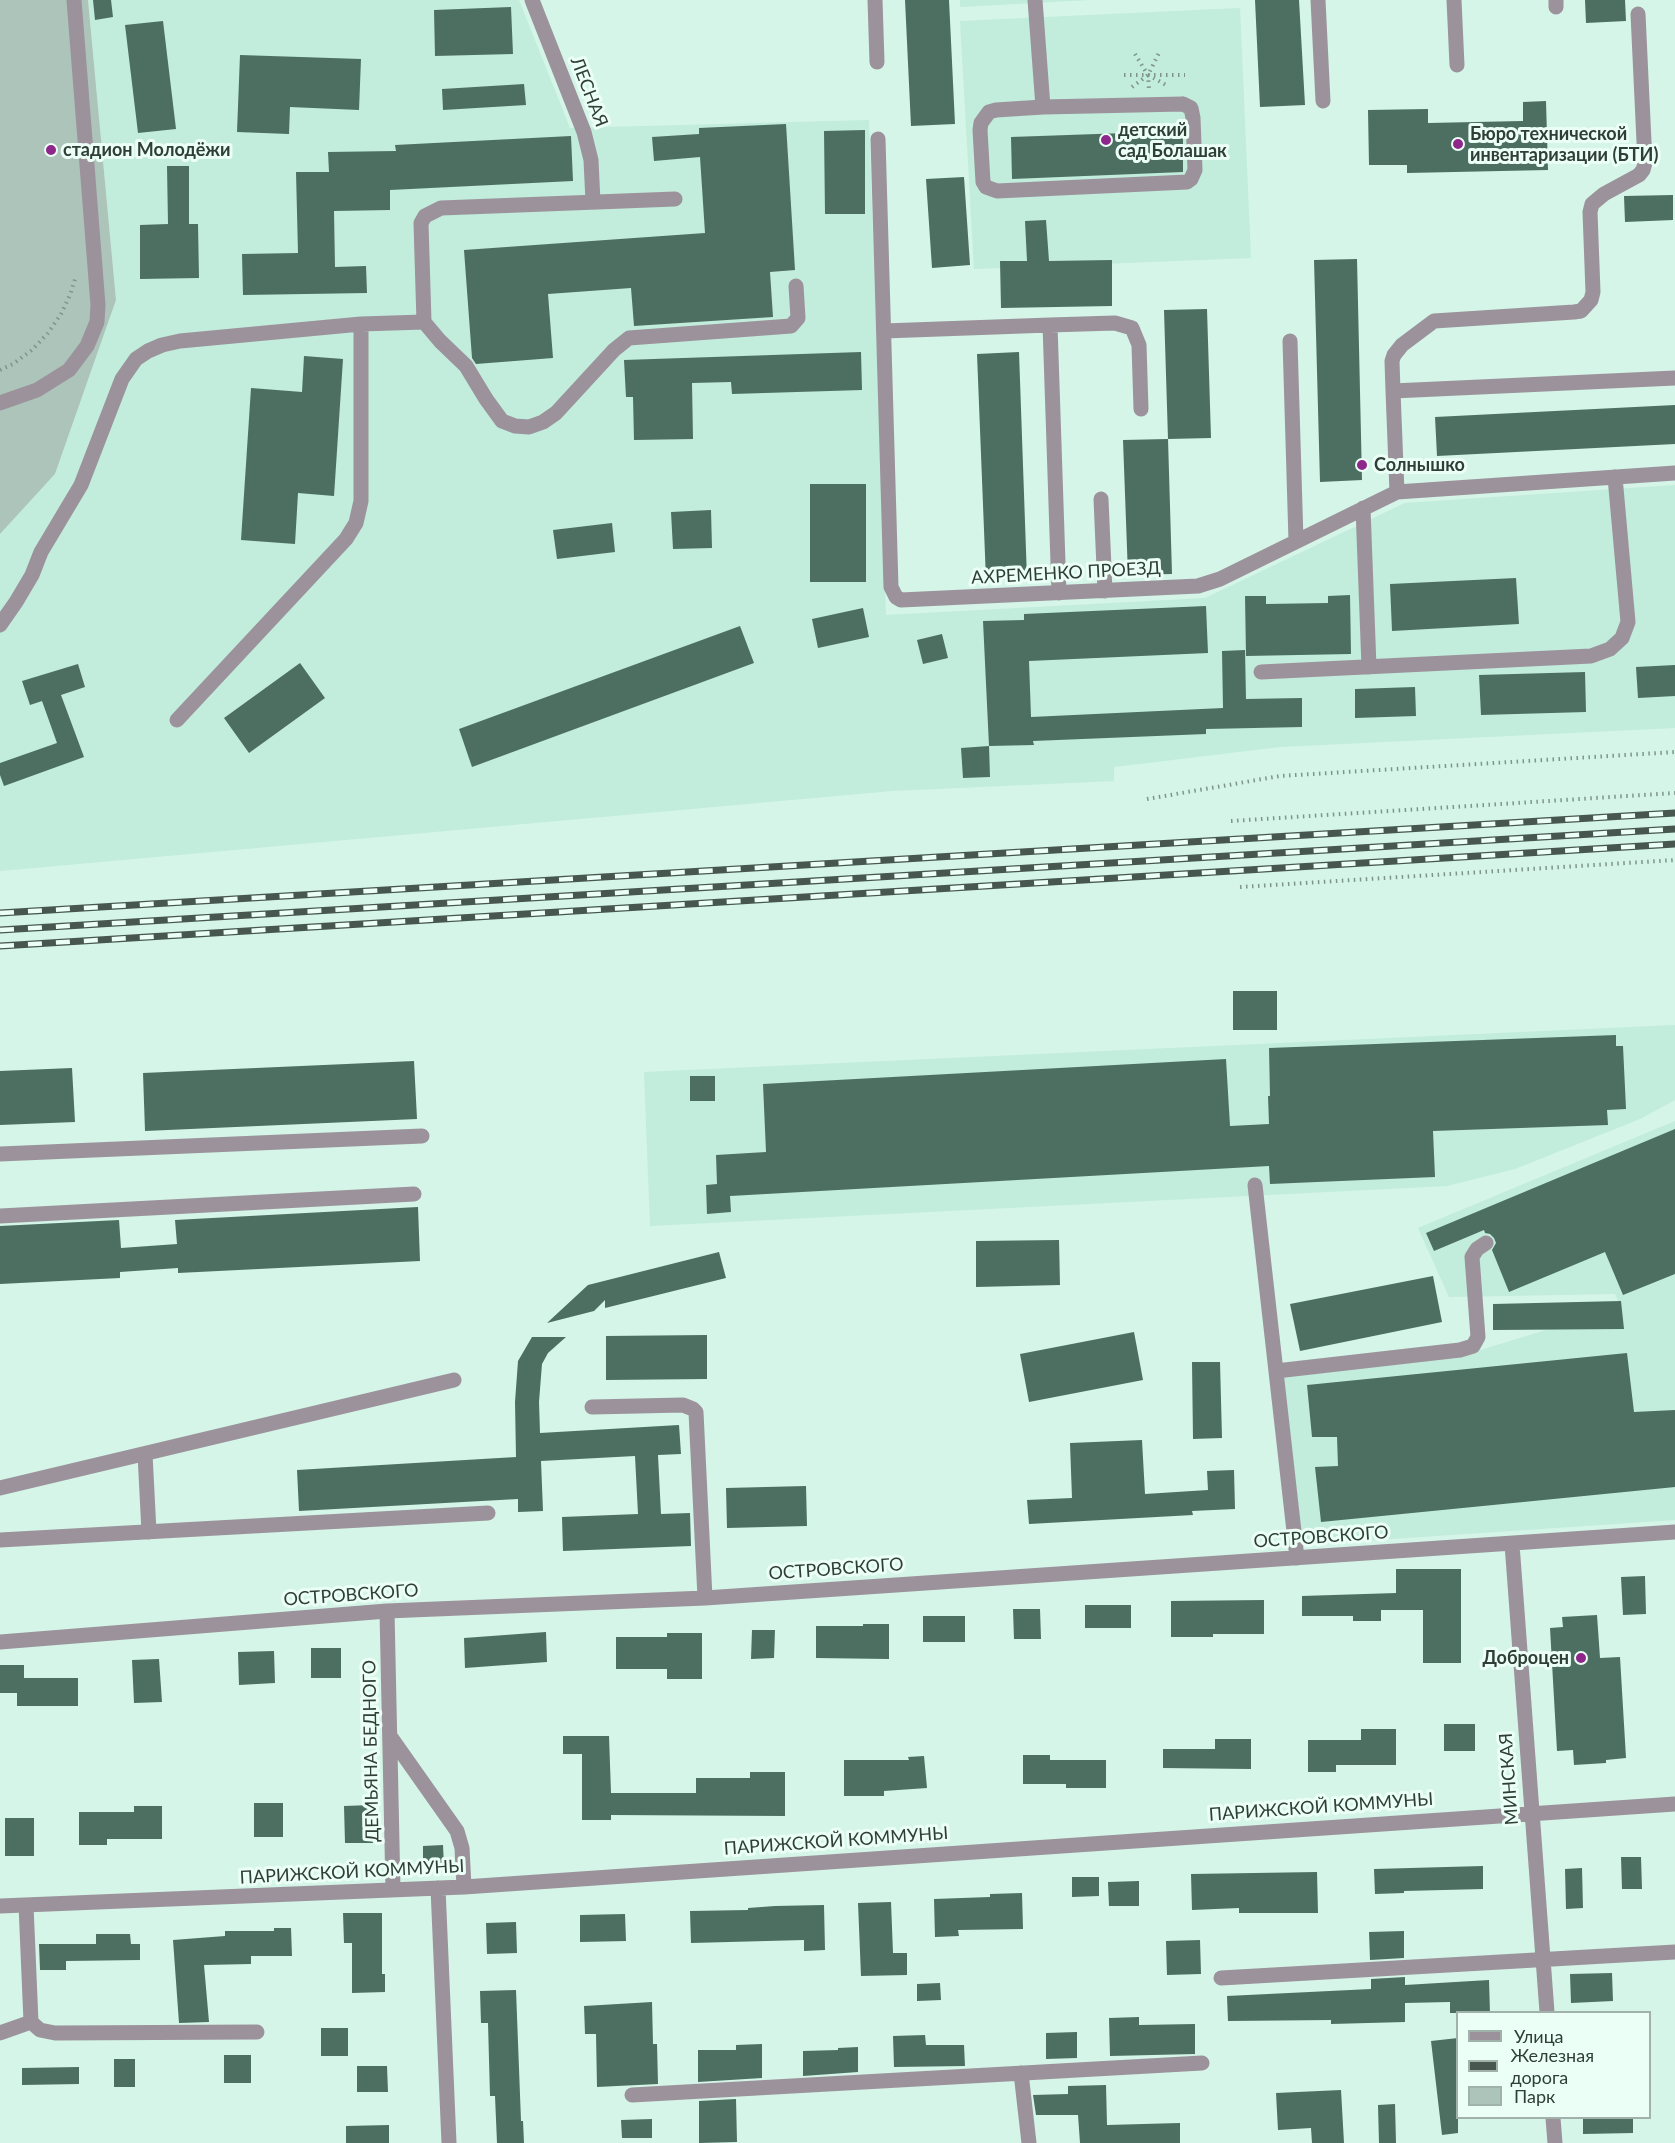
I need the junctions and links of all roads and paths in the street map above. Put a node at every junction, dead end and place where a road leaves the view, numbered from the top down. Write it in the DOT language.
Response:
graph roads {
  1 [pos="74,0"];
  2 [pos="532,0"];
  3 [pos="875,0"];
  4 [pos="1035,0"];
  5 [pos="1318,0"];
  6 [pos="1454,0"];
  7 [pos="1638,14"];
  8 [pos="1159,53"];
  9 [pos="1135,54"];
  10 [pos="877,62"];
  11 [pos="1457,65"];
  12 [pos="1124,75"];
  13 [pos="1148,75"];
  14 [pos="1185,75"];
  15 [pos="1172,88"];
  16 [pos="1125,93"];
  17 [pos="1323,101"];
  18 [pos="1043,107"];
  19 [pos="878,139"];
  20 [pos="675,199"];
  21 [pos="593,202"];
  22 [pos="78,266"];
  23 [pos="796,286"];
  24 [pos="424,322"];
  25 [pos="361,324"];
  26 [pos="1050,325"];
  27 [pos="884,331"];
  28 [pos="1290,341"];
  29 [pos="0,370"];
  30 [pos="1675,378"];
  31 [pos="1393,391"];
  32 [pos="0,403"];
  33 [pos="1141,409"];
  34 [pos="1675,473"];
  35 [pos="1615,477"];
  36 [pos="1397,492"];
  37 [pos="1101,499"];
  38 [pos="1363,508"];
  39 [pos="1296,541"];
  40 [pos="1105,591"];
  41 [pos="1059,593"];
  42 [pos="0,625"];
  43 [pos="1369,667"];
  44 [pos="1261,672"];
  45 [pos="177,720"];
  46 [pos="1675,752"];
  47 [pos="1675,793"];
  48 [pos="1147,799"];
  49 [pos="1232,821"];
  50 [pos="1675,860"];
  51 [pos="1240,887"];
  52 [pos="422,1136"];
  53 [pos="0,1154"];
  54 [pos="1255,1185"];
  55 [pos="414,1194"];
  56 [pos="0,1216"];
  57 [pos="1486,1243"];
  58 [pos="1276,1371"];
  59 [pos="454,1380"];
  60 [pos="592,1407"];
  61 [pos="145,1454"];
  62 [pos="0,1488"];
  63 [pos="488,1513"];
  64 [pos="149,1532"];
  65 [pos="1675,1532"];
  66 [pos="0,1540"];
  67 [pos="1512,1544"];
  68 [pos="1297,1558"];
  69 [pos="705,1598"];
  70 [pos="387,1611"];
  71 [pos="0,1642"];
  72 [pos="390,1736"];
  73 [pos="1675,1804"];
  74 [pos="1531,1812"];
  75 [pos="464,1887"];
  76 [pos="438,1888"];
  77 [pos="393,1890"];
  78 [pos="26,1905"];
  79 [pos="0,1906"];
  80 [pos="1675,1952"];
  81 [pos="1543,1960"];
  82 [pos="1221,1978"];
  83 [pos="1547,2011"];
  84 [pos="31,2022"];
  85 [pos="257,2032"];
  86 [pos="0,2033"];
  87 [pos="1202,2063"];
  88 [pos="1021,2073"];
  89 [pos="632,2095"];
  90 [pos="1553,2119"];
  91 [pos="449,2143"];
  92 [pos="1029,2143"];
  93 [pos="1555,2143"];
  1 -- 32 [label="street"];
  2 -- 21 [label="street, ЛЕСНАЯ"];
  3 -- 10 [label="street"];
  4 -- 18 [label="street"];
  5 -- 17 [label="street"];
  6 -- 11 [label="street"];
  7 -- 31 [label="street"];
  8 -- 13 [label="path"];
  9 -- 13 [label="path"];
  12 -- 13 [label="path"];
  13 -- 14 [label="path"];
  13 -- 15 [label="path"];
  13 -- 16 [label="path"];
  18 -- 18 [label="street"];
  19 -- 27 [label="street, АХРЕМЕНКО ПРОЕЗД"];
  20 -- 21 [label="street"];
  21 -- 24 [label="street"];
  22 -- 29 [label="path"];
  23 -- 24 [label="street"];
  24 -- 25 [label="street"];
  25 -- 42 [label="street"];
  25 -- 45 [label="street"];
  26 -- 27 [label="street"];
  26 -- 33 [label="street"];
  26 -- 41 [label="street"];
  27 -- 41 [label="street, АХРЕМЕНКО ПРОЕЗД"];
  28 -- 39 [label="street"];
  30 -- 31 [label="street"];
  31 -- 36 [label="street"];
  34 -- 35 [label="street, АХРЕМЕНКО ПРОЕЗД"];
  35 -- 36 [label="street, АХРЕМЕНКО ПРОЕЗД"];
  35 -- 43 [label="street"];
  36 -- 38 [label="street, АХРЕМЕНКО ПРОЕЗД"];
  37 -- 40 [label="street"];
  38 -- 39 [label="street, АХРЕМЕНКО ПРОЕЗД"];
  38 -- 43 [label="street"];
  39 -- 40 [label="street, АХРЕМЕНКО ПРОЕЗД"];
  40 -- 41 [label="street, АХРЕМЕНКО ПРОЕЗД"];
  43 -- 44 [label="street"];
  46 -- 48 [label="path"];
  47 -- 49 [label="path"];
  50 -- 51 [label="path"];
  52 -- 53 [label="street"];
  54 -- 58 [label="street"];
  55 -- 56 [label="street"];
  57 -- 58 [label="street"];
  58 -- 68 [label="street"];
  59 -- 61 [label="street"];
  60 -- 69 [label="street"];
  61 -- 62 [label="street"];
  61 -- 64 [label="street"];
  63 -- 64 [label="street"];
  64 -- 66 [label="street"];
  65 -- 67 [label="street, ОСТРОВСКОГО"];
  67 -- 68 [label="street, ОСТРОВСКОГО"];
  67 -- 74 [label="street, МИНСКАЯ"];
  68 -- 69 [label="street, ОСТРОВСКОГО"];
  69 -- 70 [label="street, ОСТРОВСКОГО"];
  70 -- 71 [label="street, ОСТРОВСКОГО"];
  70 -- 72 [label="street, ДЕМЬЯНА БЕДНОГО"];
  72 -- 75 [label="street"];
  72 -- 77 [label="street, ДЕМЬЯНА БЕДНОГО"];
  73 -- 74 [label="street, ПАРИЖСКОЙ КОММУНЫ"];
  74 -- 75 [label="street, ПАРИЖСКОЙ КОММУНЫ"];
  74 -- 81 [label="street, МИНСКАЯ"];
  75 -- 76 [label="street, ПАРИЖСКОЙ КОММУНЫ"];
  76 -- 77 [label="street, ПАРИЖСКОЙ КОММУНЫ"];
  76 -- 91 [label="street"];
  77 -- 78 [label="street, ПАРИЖСКОЙ КОММУНЫ"];
  78 -- 79 [label="street, ПАРИЖСКОЙ КОММУНЫ"];
  78 -- 84 [label="street"];
  80 -- 81 [label="street"];
  81 -- 82 [label="street"];
  81 -- 83 [label="street, МИНСКАЯ"];
  84 -- 85 [label="street"];
  84 -- 86 [label="street"];
  87 -- 88 [label="street"];
  88 -- 89 [label="street"];
  88 -- 92 [label="street"];
  90 -- 93 [label="street"];
}
